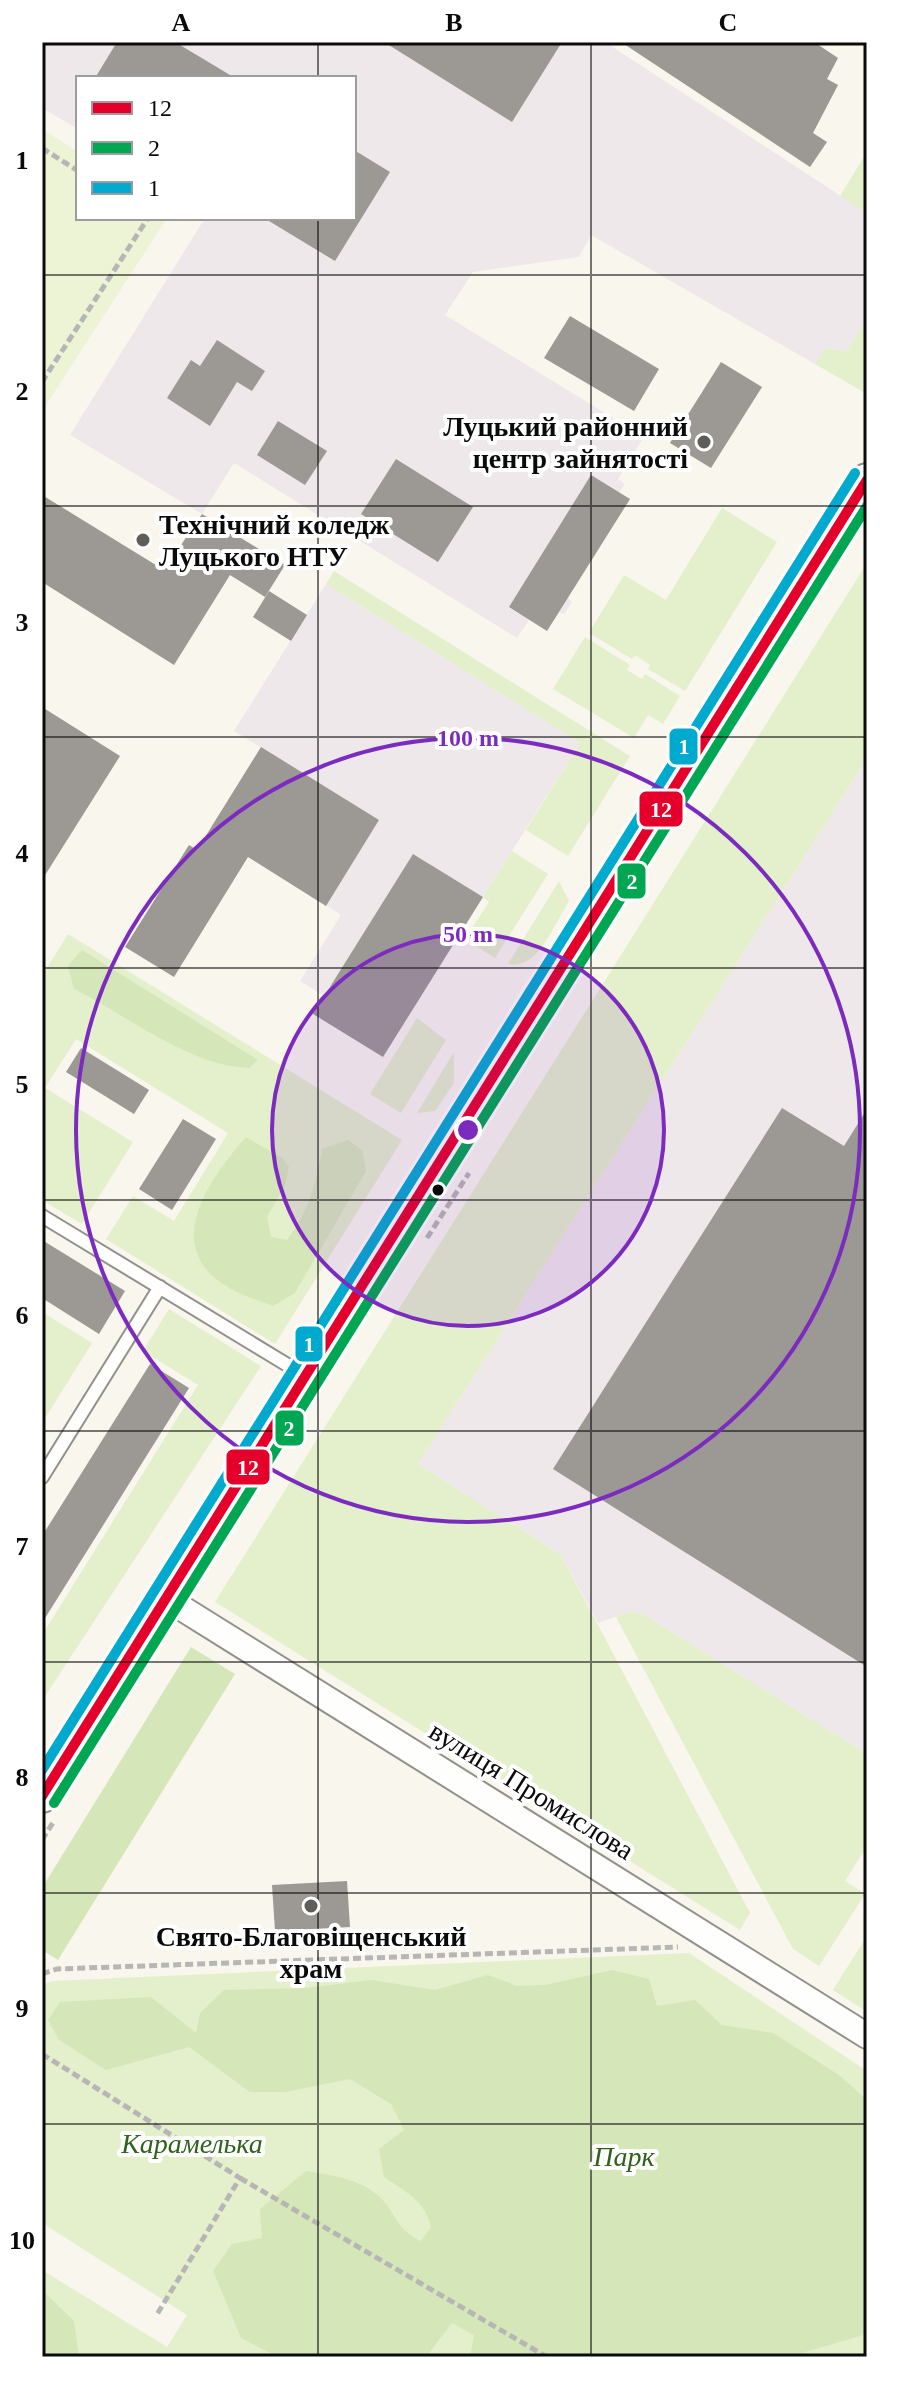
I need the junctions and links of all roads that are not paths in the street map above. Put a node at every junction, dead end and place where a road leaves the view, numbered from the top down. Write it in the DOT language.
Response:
graph roads {
  1 [pos="867,480"];
  2 [pos="42,1216"];
  3 [pos="160,1287"];
  4 [pos="304,1375"];
  5 [pos="42,1477"];
  6 [pos="164,1597"];
  7 [pos="42,1796"];
  8 [pos="867,2036"];
  1 -- 4 [label="street"];
  2 -- 3 [label="lane"];
  3 -- 4 [label="lane"];
  3 -- 5 [label="lane"];
  4 -- 6 [label="street"];
  6 -- 7 [label="street"];
  6 -- 8 [label="street, вулиця Промислова"];
}
